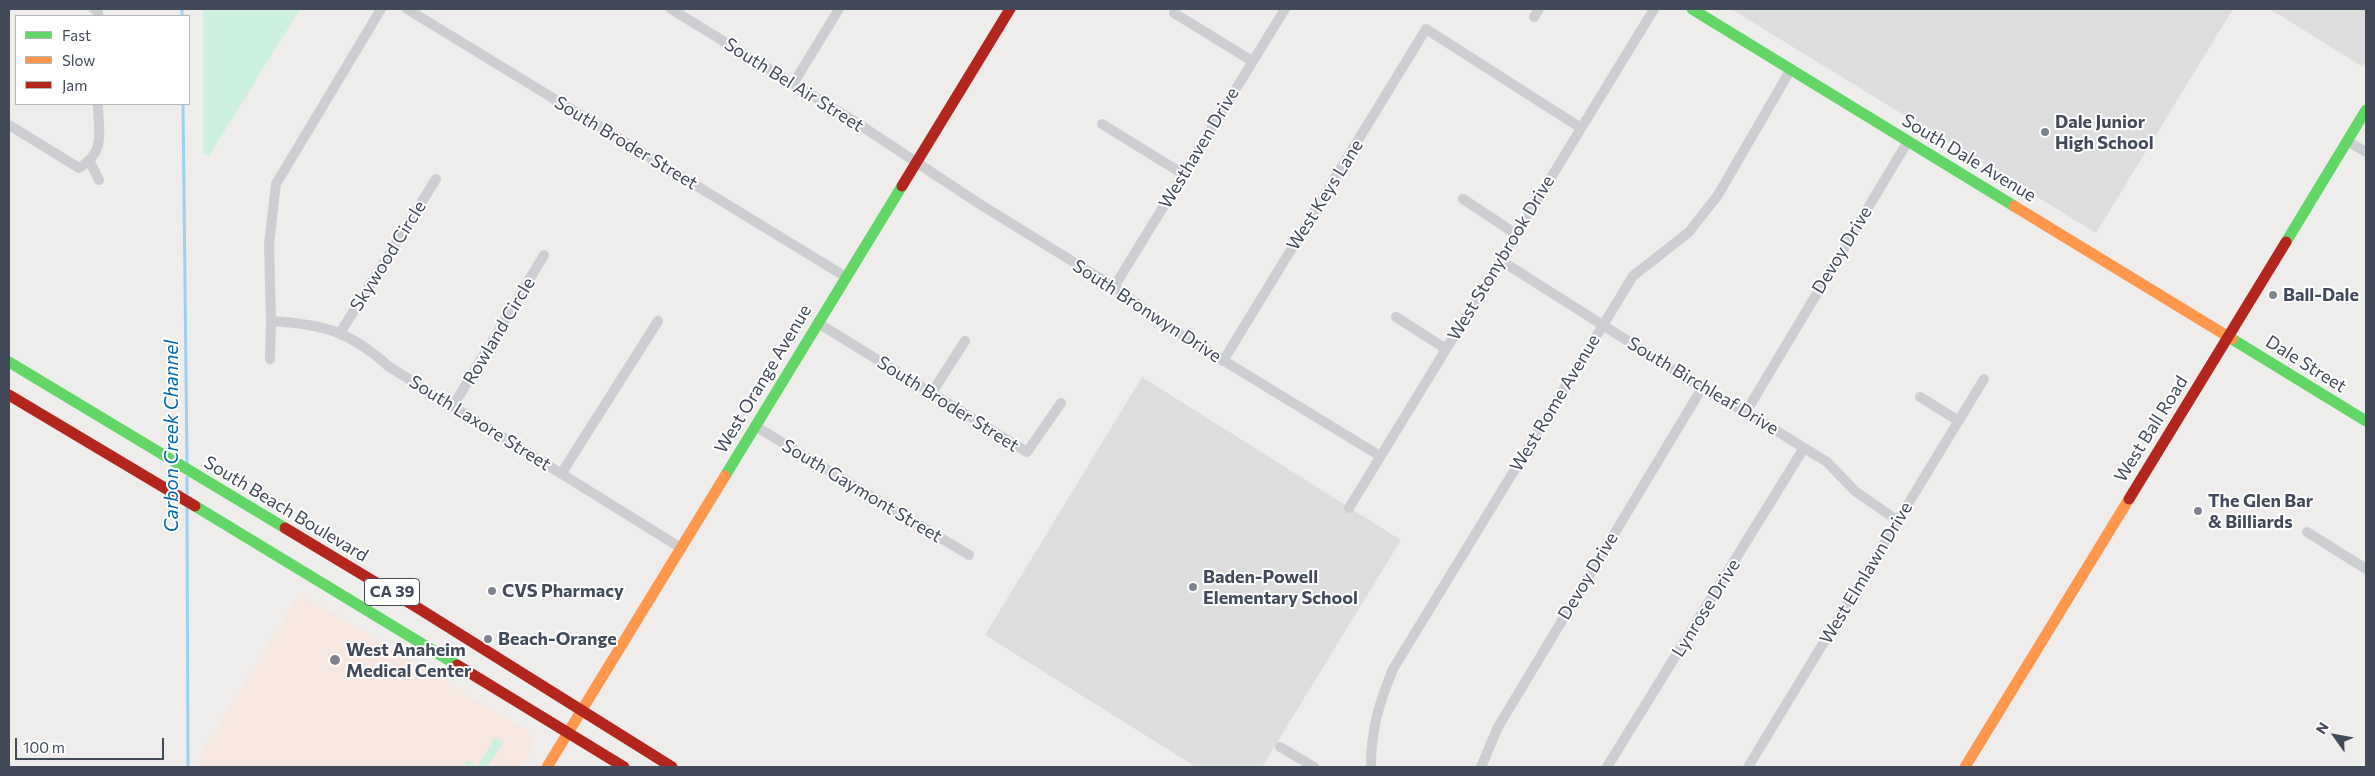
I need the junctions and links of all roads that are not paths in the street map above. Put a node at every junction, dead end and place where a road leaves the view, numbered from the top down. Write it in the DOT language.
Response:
graph roads {
  1 [pos="381,9"];
  2 [pos="407,9"];
  3 [pos="671,9"];
  4 [pos="839,9"];
  5 [pos="1010,9"];
  6 [pos="1285,9"];
  7 [pos="1654,9"];
  8 [pos="1692,9"];
  9 [pos="686,13"];
  10 [pos="1174,13"];
  11 [pos="1252,61"];
  12 [pos="1791,69"];
  13 [pos="793,84"];
  14 [pos="98,105"];
  15 [pos="2366,110"];
  16 [pos="9,124"];
  17 [pos="1102,124"];
  18 [pos="1581,128"];
  19 [pos="1908,141"];
  20 [pos="2347,141"];
  21 [pos="2366,152"];
  22 [pos="90,162"];
  23 [pos="916,162"];
  24 [pos="1183,174"];
  25 [pos="436,179"];
  26 [pos="98,180"];
  27 [pos="1463,200"];
  28 [pos="1516,234"];
  29 [pos="544,255"];
  30 [pos="1500,260"];
  31 [pos="846,277"];
  32 [pos="1114,287"];
  33 [pos="1396,317"];
  34 [pos="658,320"];
  35 [pos="271,321"];
  36 [pos="818,323"];
  37 [pos="1603,324"];
  38 [pos="340,333"];
  39 [pos="2228,337"];
  40 [pos="965,340"];
  41 [pos="1446,349"];
  42 [pos="270,359"];
  43 [pos="1223,361"];
  44 [pos="9,362"];
  45 [pos="1984,379"];
  46 [pos="1702,388"];
  47 [pos="931,394"];
  48 [pos="9,395"];
  49 [pos="1920,397"];
  50 [pos="1061,403"];
  51 [pos="453,406"];
  52 [pos="1746,412"];
  53 [pos="1959,421"];
  54 [pos="2366,422"];
  55 [pos="755,426"];
  56 [pos="1804,448"];
  57 [pos="1380,456"];
  58 [pos="561,474"];
  59 [pos="1348,508"];
  60 [pos="1898,521"];
  61 [pos="2307,532"];
  62 [pos="681,548"];
  63 [pos="969,555"];
  64 [pos="2366,569"];
  65 [pos="581,710"];
  66 [pos="568,733"];
  67 [pos="1280,747"];
  68 [pos="547,767"];
  69 [pos="624,767"];
  70 [pos="672,767"];
  71 [pos="1314,767"];
  72 [pos="1371,767"];
  73 [pos="1481,767"];
  74 [pos="1607,767"];
  75 [pos="1748,767"];
  76 [pos="1965,767"];
  1 -- 35 [label="street"];
  2 -- 31 [label="street, South Broder Street"];
  3 -- 9 [label="street, South Bel Air Street"];
  4 -- 13 [label="street"];
  5 -- 23 [label="main road, West Orange Avenue"];
  6 -- 11 [label="street, Westhaven Drive"];
  7 -- 18 [label="street, West Stonybrook Drive"];
  8 -- 12 [label="main road, South Dale Avenue"];
  9 -- 13 [label="street, South Bel Air Street"];
  10 -- 11 [label="street"];
  11 -- 24 [label="street, Westhaven Drive"];
  12 -- 19 [label="main road, South Dale Avenue"];
  12 -- 37 [label="street, West Rome Avenue"];
  13 -- 23 [label="street, South Bel Air Street"];
  14 -- 22 [label="street"];
  15 -- 20 [label="main road, West Ball Road"];
  16 -- 22 [label="street"];
  17 -- 24 [label="street"];
  18 -- 28 [label="street, West Stonybrook Drive"];
  18 -- 43 [label="street, West Keys Lane"];
  19 -- 39 [label="main road, South Dale Avenue"];
  19 -- 52 [label="street, Devoy Drive"];
  20 -- 21 [label="street"];
  20 -- 39 [label="main road, West Ball Road"];
  22 -- 26 [label="street"];
  23 -- 31 [label="main road, West Orange Avenue"];
  23 -- 32 [label="street, South Bronwyn Drive"];
  24 -- 32 [label="street, Westhaven Drive"];
  25 -- 38 [label="street, Skywood Circle"];
  27 -- 28 [label="street"];
  28 -- 30 [label="street, West Stonybrook Drive"];
  29 -- 51 [label="street, Rowland Circle"];
  30 -- 37 [label="street, South Birchleaf Drive"];
  30 -- 41 [label="street, West Stonybrook Drive"];
  31 -- 36 [label="main road, West Orange Avenue"];
  32 -- 43 [label="street, South Bronwyn Drive"];
  33 -- 41 [label="street"];
  34 -- 58 [label="street"];
  35 -- 38 [label="street, South Laxore Street"];
  35 -- 42 [label="street"];
  36 -- 47 [label="street, South Broder Street"];
  36 -- 55 [label="main road, West Orange Avenue"];
  37 -- 46 [label="street, South Birchleaf Drive"];
  37 -- 72 [label="street, West Rome Avenue"];
  38 -- 51 [label="street, South Laxore Street"];
  39 -- 54 [label="main road, Dale Street"];
  39 -- 76 [label="main road, West Ball Road"];
  40 -- 47 [label="street"];
  41 -- 57 [label="street, West Stonybrook Drive"];
  43 -- 57 [label="street, South Bronwyn Drive"];
  44 -- 65 [label="main road, South Beach Boulevard / CA 39"];
  45 -- 53 [label="street, West Elmlawn Drive"];
  46 -- 52 [label="street, South Birchleaf Drive"];
  46 -- 73 [label="street, Devoy Drive"];
  47 -- 50 [label="street, South Broder Street"];
  48 -- 66 [label="main road, CA 39"];
  49 -- 53 [label="street"];
  51 -- 58 [label="street, South Laxore Street"];
  52 -- 56 [label="street, South Birchleaf Drive"];
  53 -- 60 [label="street, West Elmlawn Drive"];
  55 -- 62 [label="main road, West Orange Avenue"];
  55 -- 63 [label="street, South Gaymont Street"];
  56 -- 60 [label="street, South Birchleaf Drive"];
  56 -- 74 [label="street, Lynrose Drive"];
  57 -- 59 [label="street, West Stonybrook Drive"];
  58 -- 62 [label="street, South Laxore Street"];
  60 -- 75 [label="street, West Elmlawn Drive"];
  61 -- 64 [label="street"];
  62 -- 65 [label="main road, West Orange Avenue"];
  65 -- 66 [label="main road, West Orange Avenue"];
  65 -- 70 [label="main road, South Beach Boulevard / CA 39"];
  66 -- 68 [label="main road, West Orange Avenue"];
  66 -- 69 [label="main road, CA 39"];
  67 -- 71 [label="street"];
}
